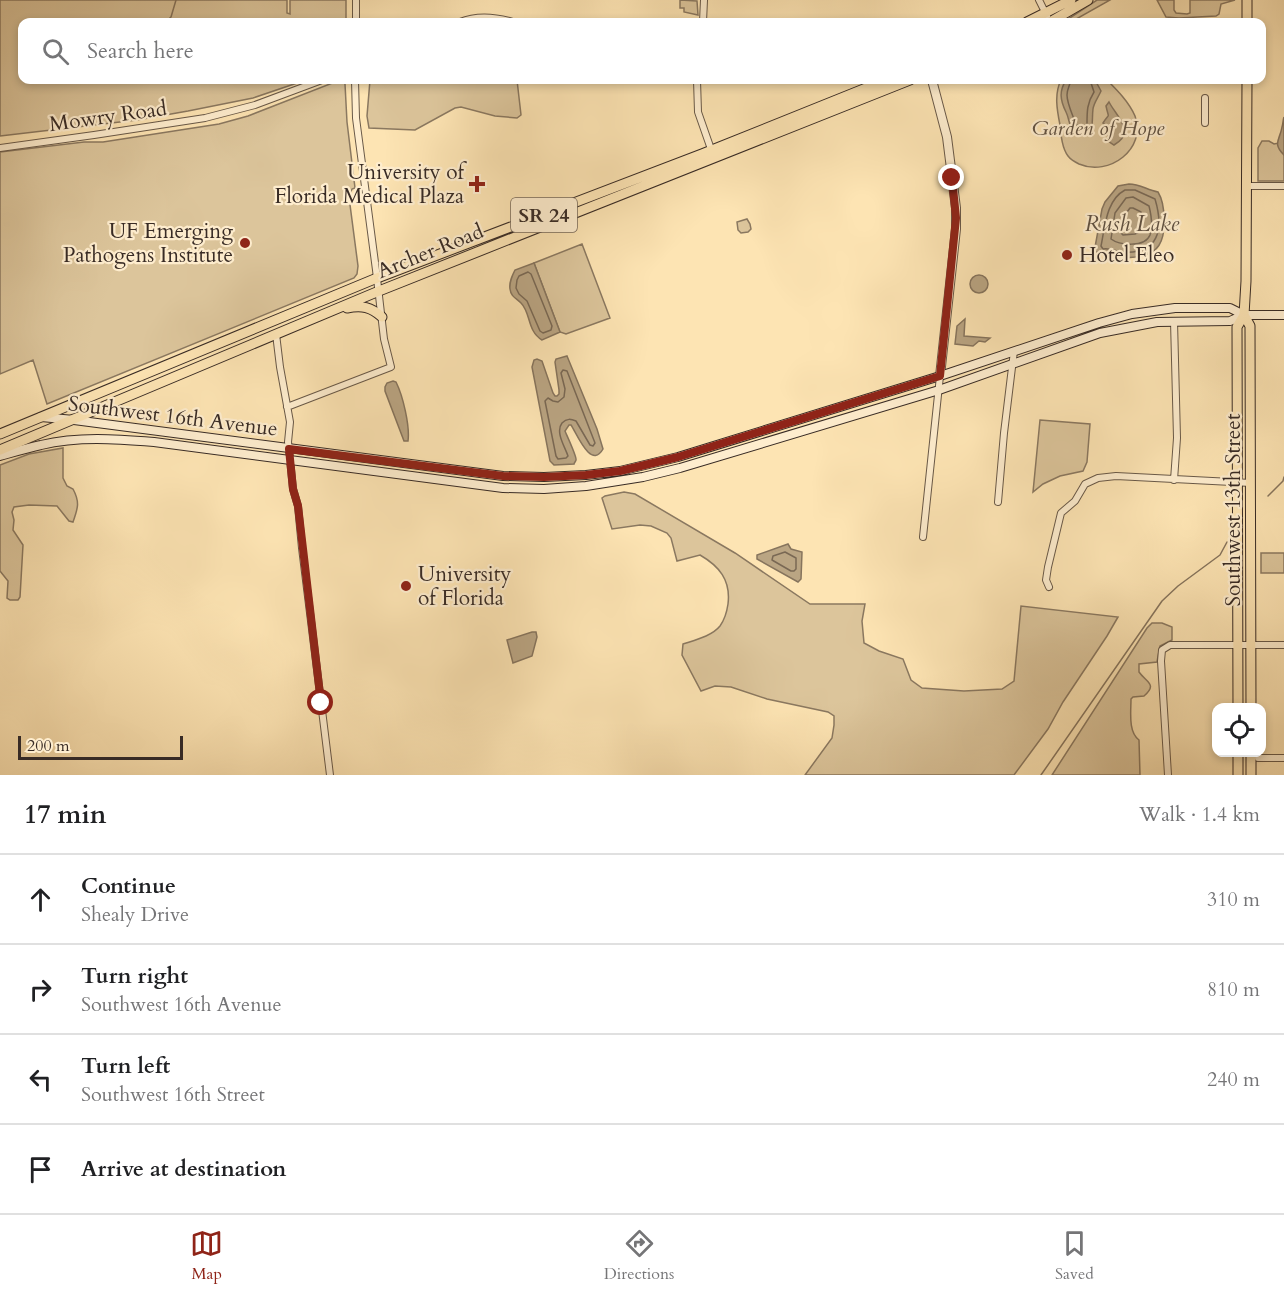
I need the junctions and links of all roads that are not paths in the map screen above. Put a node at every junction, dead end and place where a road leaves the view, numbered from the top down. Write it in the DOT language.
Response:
graph roads {
  1 [pos="356,0"];
  2 [pos="704,0"];
  3 [pos="1040,0"];
  4 [pos="1071,0"];
  5 [pos="1088,0"];
  6 [pos="1247,0"];
  7 [pos="356,18"];
  8 [pos="703,18"];
  9 [pos="1047,18"];
  10 [pos="1050,18"];
  11 [pos="1052,18"];
  12 [pos="1247,18"];
  13 [pos="311,84"];
  14 [pos="355,84"];
  15 [pos="697,84"];
  16 [pos="877,84"];
  17 [pos="899,84"];
  18 [pos="933,84"];
  19 [pos="1247,84"];
  20 [pos="1205,98"];
  21 [pos="1205,123"];
  22 [pos="0,148"];
  23 [pos="712,154"];
  24 [pos="1247,186"];
  25 [pos="1284,186"];
  26 [pos="377,278"];
  27 [pos="379,291"];
  28 [pos="330,311"];
  29 [pos="1244,315"];
  30 [pos="1284,315"];
  31 [pos="382,316"];
  32 [pos="1174,321"];
  33 [pos="276,334"];
  34 [pos="1014,351"];
  35 [pos="1013,363"];
  36 [pos="940,376"];
  37 [pos="939,390"];
  38 [pos="287,407"];
  39 [pos="41,417"];
  40 [pos="74,420"];
  41 [pos="0,434"];
  42 [pos="11,446"];
  43 [pos="289,449"];
  44 [pos="0,450"];
  45 [pos="0,456"];
  46 [pos="290,459"];
  47 [pos="1174,480"];
  48 [pos="1237,482"];
  49 [pos="1251,483"];
  50 [pos="999,502"];
  51 [pos="923,537"];
  52 [pos="1049,587"];
  53 [pos="1238,645"];
  54 [pos="1251,645"];
  55 [pos="1284,645"];
  56 [pos="1238,703"];
  57 [pos="1251,703"];
  58 [pos="1238,757"];
  59 [pos="1253,757"];
  60 [pos="1266,757"];
  61 [pos="1284,758"];
  62 [pos="1238,774"];
  63 [pos="330,775"];
  64 [pos="1168,775"];
  65 [pos="1251,775"];
  1 -- 7 [label="street"];
  2 -- 8 [label="street"];
  3 -- 9 [label="street"];
  4 -- 10 [label="main road"];
  5 -- 11 [label="main road"];
  6 -- 12 [label="main road"];
  13 -- 22 [label="street, Mowry Road"];
  14 -- 26 [label="street"];
  15 -- 23 [label="street"];
  16 -- 23 [label="main road, Archer Road / SR 24"];
  17 -- 23 [label="main road, Archer Road / SR 24"];
  18 -- 36 [label="street"];
  19 -- 24 [label="main road, Southwest 13th Street"];
  20 -- 21 [label="street"];
  23 -- 26 [label="main road, Archer Road / SR 24"];
  23 -- 27 [label="main road, Archer Road / SR 24"];
  24 -- 25 [label="street"];
  24 -- 29 [label="main road, Southwest 13th Street"];
  26 -- 27 [label="street"];
  26 -- 39 [label="main road, Archer Road / SR 24"];
  27 -- 28 [label="main road, Archer Road / SR 24"];
  27 -- 31 [label="street"];
  28 -- 31 [label="main road"];
  28 -- 33 [label="main road, Archer Road / SR 24"];
  29 -- 30 [label="main road, Southwest 16th Avenue"];
  29 -- 32 [label="main road, Southwest 16th Avenue"];
  29 -- 34 [label="main road, Southwest 16th Avenue"];
  29 -- 48 [label="main road, Southwest 13th Street"];
  29 -- 49 [label="main road, Southwest 13th Street"];
  31 -- 38 [label="street"];
  32 -- 35 [label="main road, Southwest 16th Avenue"];
  32 -- 47 [label="street"];
  33 -- 38 [label="street"];
  33 -- 40 [label="main road, Archer Road / SR 24"];
  34 -- 35 [label="street"];
  34 -- 36 [label="main road, Southwest 16th Avenue"];
  35 -- 37 [label="main road, Southwest 16th Avenue"];
  35 -- 50 [label="street"];
  36 -- 37 [label="street"];
  36 -- 43 [label="main road, Southwest 16th Avenue"];
  37 -- 46 [label="main road, Southwest 16th Avenue"];
  37 -- 51 [label="street"];
  38 -- 43 [label="street"];
  39 -- 40 [label="main road, Southwest 16th Avenue"];
  39 -- 41 [label="main road, Archer Road / SR 24"];
  39 -- 42 [label="main road"];
  40 -- 42 [label="main road, Archer Road / SR 24"];
  40 -- 43 [label="main road, Southwest 16th Avenue"];
  42 -- 44 [label="main road, Archer Road / SR 24"];
  43 -- 46 [label="street"];
  45 -- 46 [label="main road, Southwest 16th Avenue"];
  46 -- 63 [label="street"];
  47 -- 48 [label="street"];
  47 -- 52 [label="street"];
  48 -- 49 [label="street"];
  48 -- 53 [label="main road, Southwest 13th Street"];
  49 -- 54 [label="main road, Southwest 13th Street"];
  53 -- 54 [label="street"];
  53 -- 56 [label="main road, Southwest 13th Street"];
  53 -- 64 [label="street"];
  54 -- 55 [label="street"];
  54 -- 57 [label="main road, Southwest 13th Street"];
  58 -- 62 [label="main road"];
  59 -- 65 [label="main road"];
  60 -- 61 [label="street"];
}
